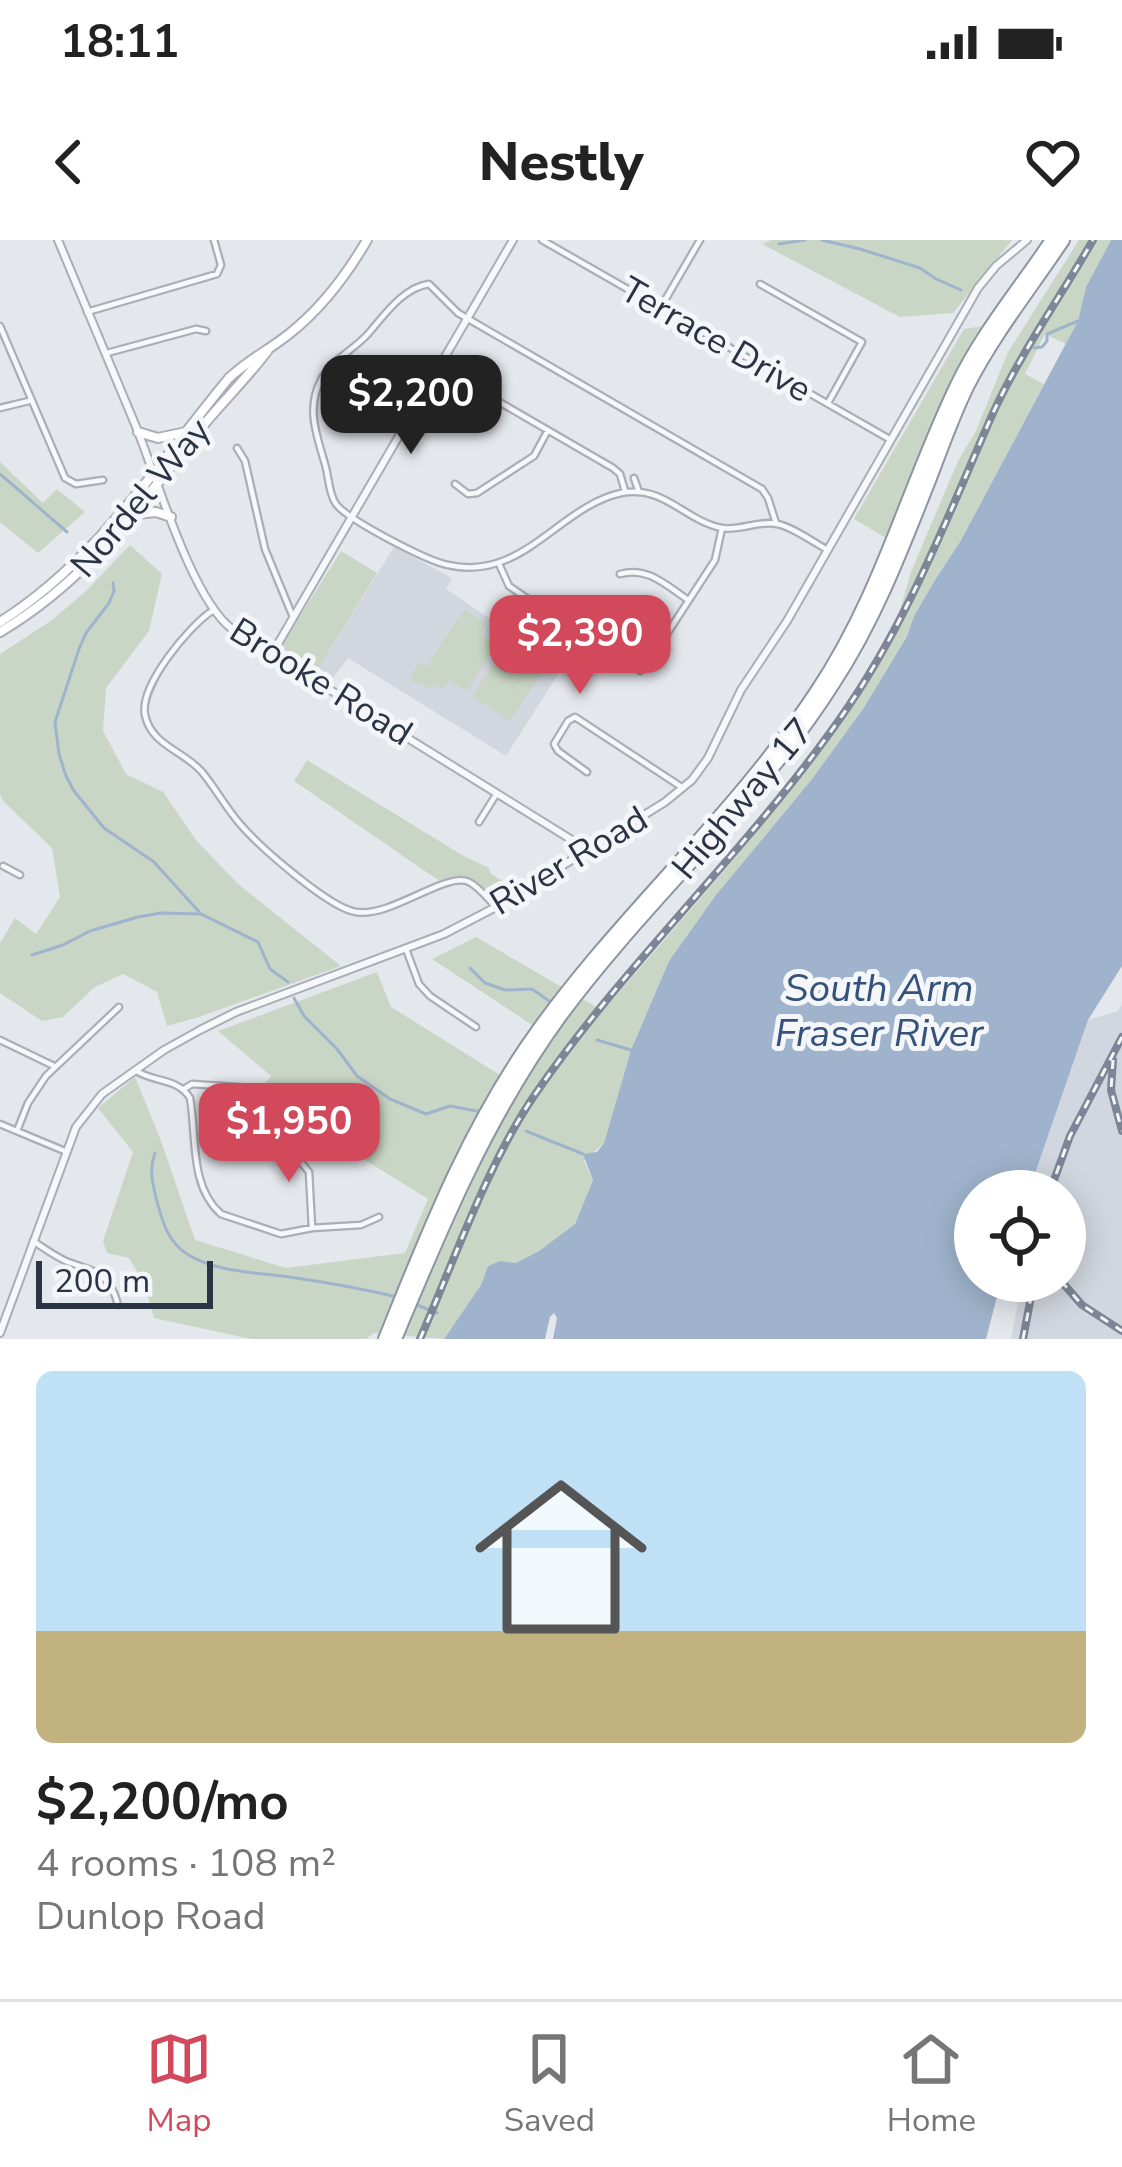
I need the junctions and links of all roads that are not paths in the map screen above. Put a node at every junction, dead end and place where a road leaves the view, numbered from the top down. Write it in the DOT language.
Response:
graph roads {
  1 [pos="58,240"];
  2 [pos="214,240"];
  3 [pos="367,240"];
  4 [pos="513,240"];
  5 [pos="542,240"];
  6 [pos="688,240"];
  7 [pos="1027,240"];
  8 [pos="1052,240"];
  9 [pos="1063,240"];
  10 [pos="698,243"];
  11 [pos="1030,280"];
  12 [pos="760,284"];
  13 [pos="661,308"];
  14 [pos="87,312"];
  15 [pos="467,319"];
  16 [pos="0,326"];
  17 [pos="206,331"];
  18 [pos="269,349"];
  19 [pos="105,354"];
  20 [pos="439,367"];
  21 [pos="30,400"];
  22 [pos="828,404"];
  23 [pos="0,409"];
  24 [pos="548,430"];
  25 [pos="138,432"];
  26 [pos="187,432"];
  27 [pos="891,440"];
  28 [pos="238,448"];
  29 [pos="156,478"];
  30 [pos="634,478"];
  31 [pos="103,480"];
  32 [pos="455,484"];
  33 [pos="626,492"];
  34 [pos="639,492"];
  35 [pos="134,514"];
  36 [pos="171,517"];
  37 [pos="352,517"];
  38 [pos="776,523"];
  39 [pos="722,528"];
  40 [pos="828,550"];
  41 [pos="499,564"];
  42 [pos="620,574"];
  43 [pos="688,600"];
  44 [pos="212,610"];
  45 [pos="293,616"];
  46 [pos="0,622"];
  47 [pos="0,632"];
  48 [pos="272,654"];
  49 [pos="637,658"];
  50 [pos="640,670"];
  51 [pos="587,772"];
  52 [pos="683,788"];
  53 [pos="497,793"];
  54 [pos="479,821"];
  55 [pos="588,850"];
  56 [pos="1,866"];
  57 [pos="20,874"];
  58 [pos="496,907"];
  59 [pos="405,949"];
  60 [pos="119,1007"];
  61 [pos="476,1027"];
  62 [pos="0,1040"];
  63 [pos="55,1066"];
  64 [pos="135,1070"];
  65 [pos="252,1088"];
  66 [pos="184,1089"];
  67 [pos="0,1124"];
  68 [pos="17,1131"];
  69 [pos="268,1142"];
  70 [pos="67,1152"];
  71 [pos="379,1217"];
  72 [pos="312,1228"];
  73 [pos="33,1241"];
  74 [pos="118,1305"];
  75 [pos="397,1322"];
  76 [pos="1,1328"];
  77 [pos="385,1339"];
  78 [pos="395,1339"];
  1 -- 14 [label="street, Brooke Road"];
  2 -- 14 [label="street"];
  3 -- 18 [label="main road, Nordel Way"];
  4 -- 15 [label="street"];
  5 -- 13 [label="street, Terrace Drive"];
  6 -- 10 [label="street"];
  7 -- 27 [label="street, River Road"];
  8 -- 11 [label="highway, Highway 17"];
  9 -- 11 [label="highway, Highway 17"];
  10 -- 13 [label="street"];
  11 -- 75 [label="highway, Highway 17"];
  12 -- 22 [label="street"];
  13 -- 22 [label="street, Terrace Drive"];
  14 -- 19 [label="street, Brooke Road"];
  15 -- 20 [label="street"];
  15 -- 37 [label="street"];
  15 -- 38 [label="street"];
  16 -- 21 [label="street"];
  17 -- 19 [label="street"];
  18 -- 26 [label="main road, Nordel Way"];
  18 -- 29 [label="main road, Nordel Way"];
  19 -- 25 [label="street, Brooke Road"];
  20 -- 24 [label="street"];
  20 -- 37 [label="street"];
  21 -- 23 [label="street"];
  21 -- 31 [label="street"];
  22 -- 27 [label="street, Terrace Drive"];
  24 -- 32 [label="street"];
  24 -- 33 [label="street"];
  25 -- 26 [label="main road"];
  25 -- 29 [label="street, Brooke Road"];
  26 -- 29 [label="main road, Nordel Way"];
  27 -- 40 [label="street, River Road"];
  28 -- 45 [label="street"];
  29 -- 35 [label="main road, Nordel Way"];
  29 -- 36 [label="street, Brooke Road"];
  29 -- 46 [label="main road, Nordel Way"];
  30 -- 34 [label="street"];
  33 -- 34 [label="street"];
  33 -- 41 [label="street"];
  34 -- 39 [label="street"];
  35 -- 36 [label="main road"];
  35 -- 47 [label="main road, Nordel Way"];
  36 -- 44 [label="street, Brooke Road"];
  37 -- 41 [label="street"];
  37 -- 45 [label="street"];
  38 -- 39 [label="street"];
  38 -- 40 [label="street"];
  39 -- 43 [label="street"];
  40 -- 52 [label="street, River Road"];
  41 -- 49 [label="street"];
  42 -- 43 [label="street"];
  43 -- 49 [label="street"];
  44 -- 48 [label="street, Brooke Road"];
  44 -- 58 [label="street"];
  45 -- 48 [label="street"];
  48 -- 53 [label="street, Brooke Road"];
  49 -- 50 [label="street"];
  51 -- 52 [label="street"];
  52 -- 55 [label="street, River Road"];
  53 -- 54 [label="street"];
  53 -- 55 [label="street, Brooke Road"];
  55 -- 58 [label="street, River Road"];
  56 -- 57 [label="street"];
  58 -- 59 [label="street, River Road"];
  59 -- 61 [label="street"];
  59 -- 64 [label="street, River Road"];
  60 -- 63 [label="street"];
  62 -- 63 [label="street"];
  63 -- 68 [label="street"];
  64 -- 66 [label="street"];
  64 -- 70 [label="street, River Road"];
  65 -- 66 [label="street"];
  66 -- 72 [label="street"];
  67 -- 68 [label="street"];
  68 -- 70 [label="street"];
  69 -- 72 [label="street"];
  70 -- 73 [label="street, River Road"];
  71 -- 72 [label="street"];
  73 -- 74 [label="street"];
  73 -- 76 [label="street, River Road"];
  75 -- 77 [label="highway, Highway 17"];
  75 -- 78 [label="highway, Highway 17"];
}
